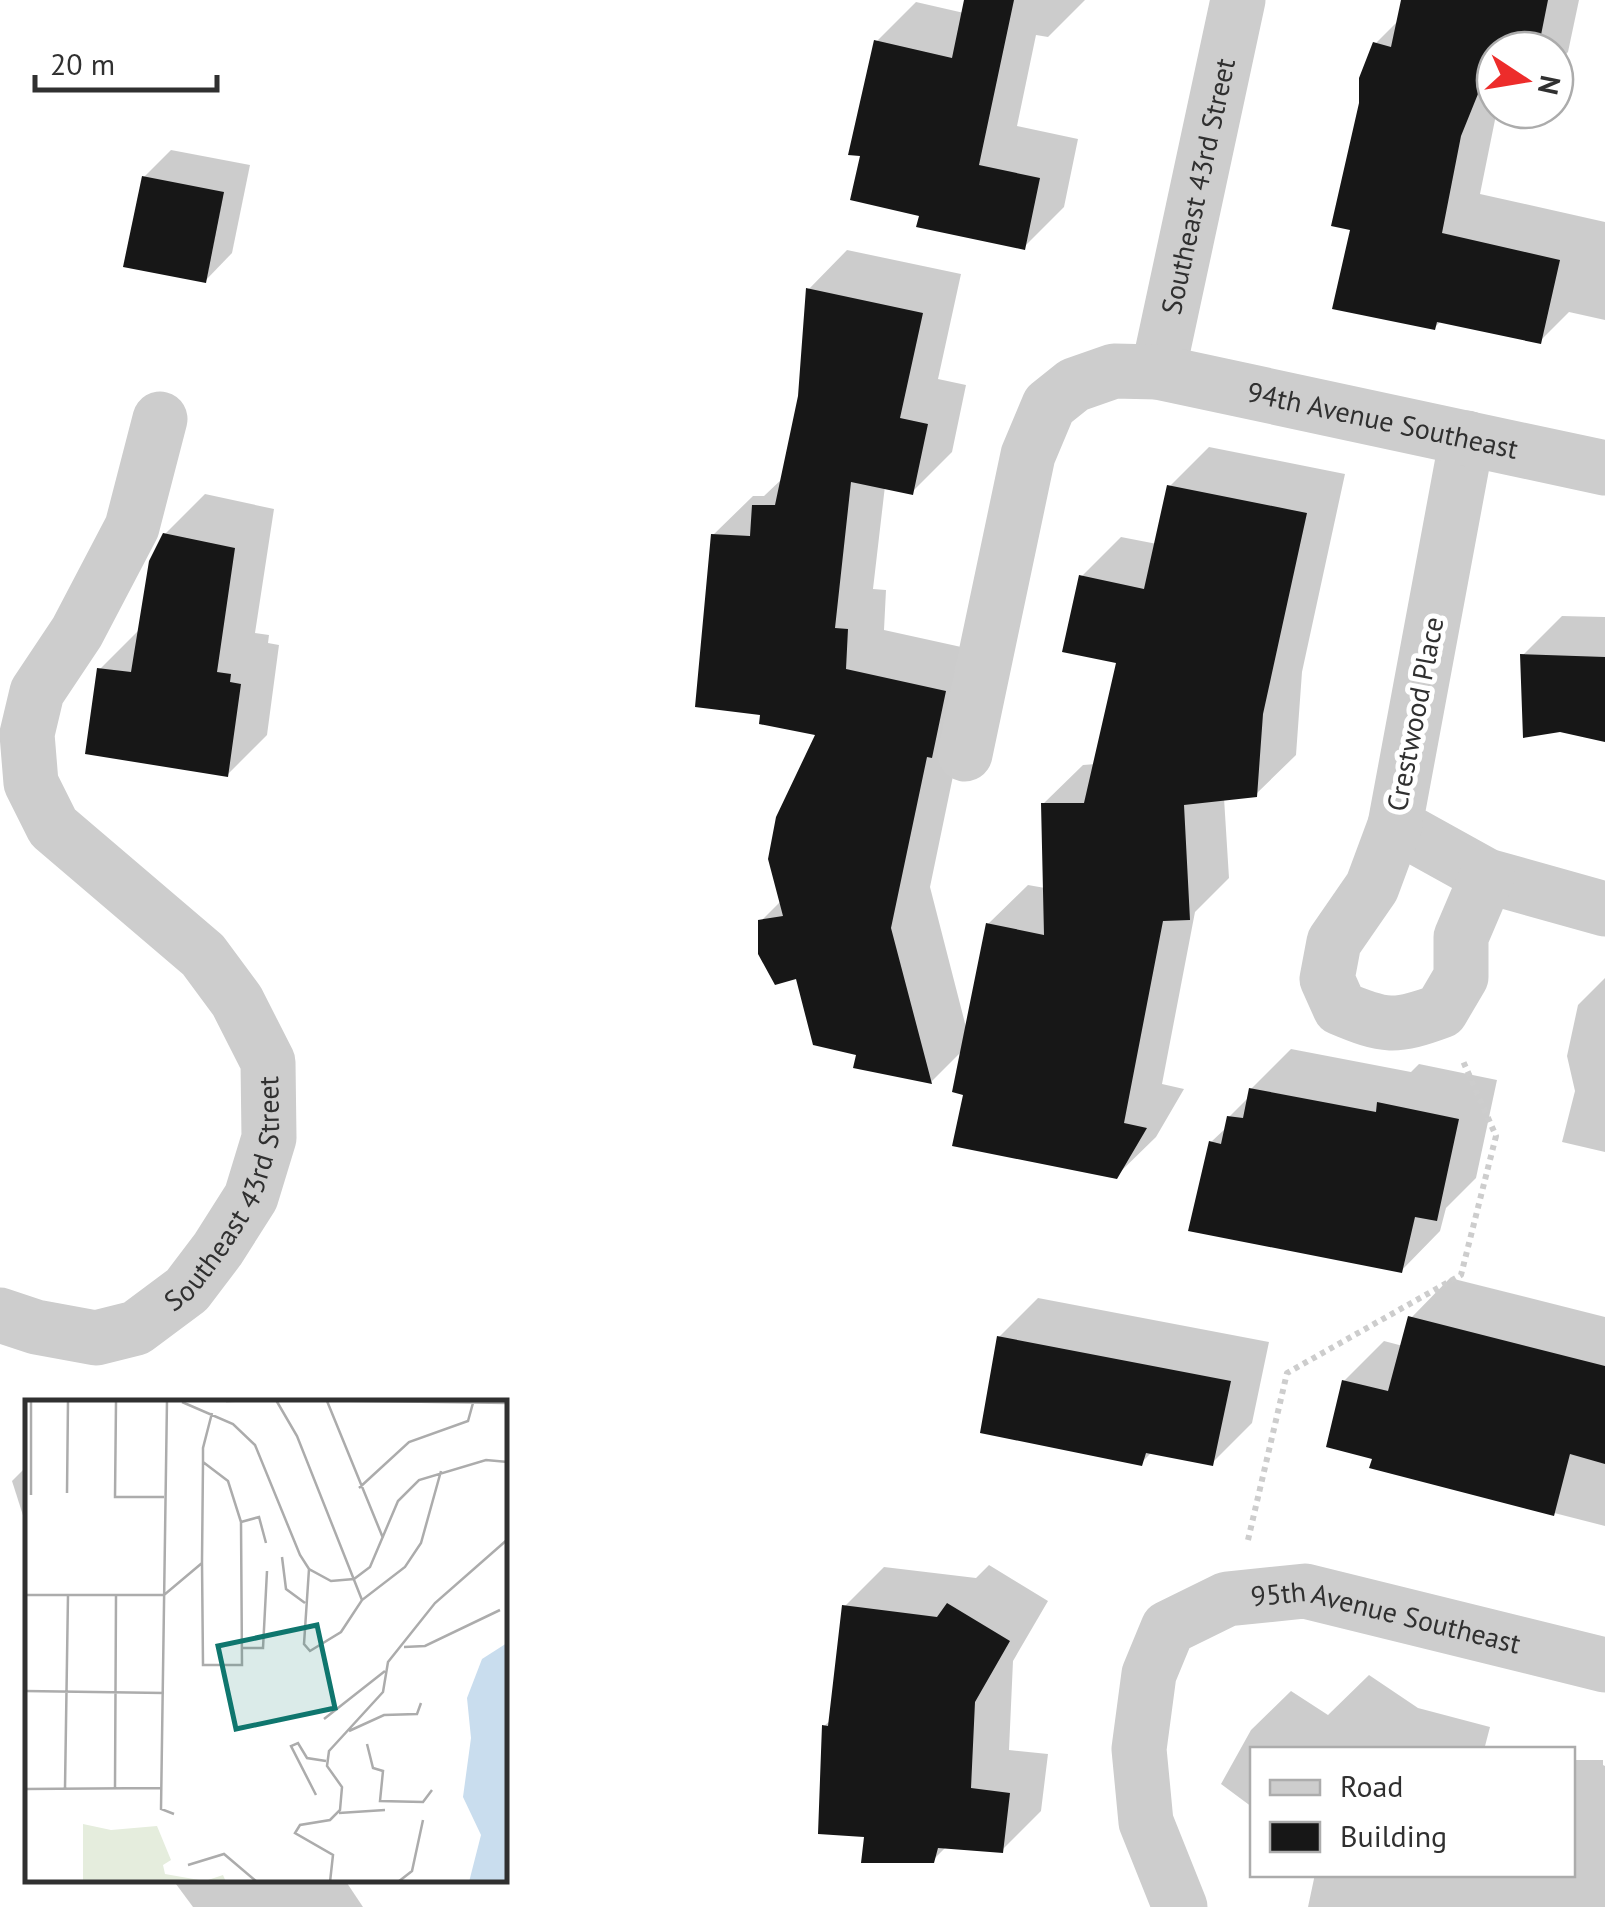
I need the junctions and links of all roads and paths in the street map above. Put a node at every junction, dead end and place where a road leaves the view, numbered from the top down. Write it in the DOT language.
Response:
graph roads {
  1 [pos="1238,0"];
  2 [pos="1158,372"];
  3 [pos="160,419"];
  4 [pos="1467,438"];
  5 [pos="1605,468"];
  6 [pos="965,754"];
  7 [pos="1395,825"];
  8 [pos="1487,876"];
  9 [pos="1605,909"];
  10 [pos="1441,1012"];
  11 [pos="0,1315"];
  12 [pos="1246,1596"];
  13 [pos="1605,1665"];
  14 [pos="1180,1907"];
  1 -- 2 [label="street, Southeast 43rd Street"];
  2 -- 4 [label="street, 94th Avenue Southeast"];
  2 -- 6 [label="street, 94th Avenue Southeast"];
  3 -- 11 [label="street, Southeast 43rd Street"];
  4 -- 5 [label="street, 94th Avenue Southeast"];
  4 -- 7 [label="street, Crestwood Place"];
  7 -- 8 [label="street, Crestwood Place"];
  7 -- 10 [label="street"];
  8 -- 9 [label="street, Crestwood Place"];
  8 -- 10 [label="street"];
  10 -- 12 [label="path"];
  12 -- 13 [label="street, 95th Avenue Southeast"];
  12 -- 14 [label="street, 95th Avenue Southeast"];
}
